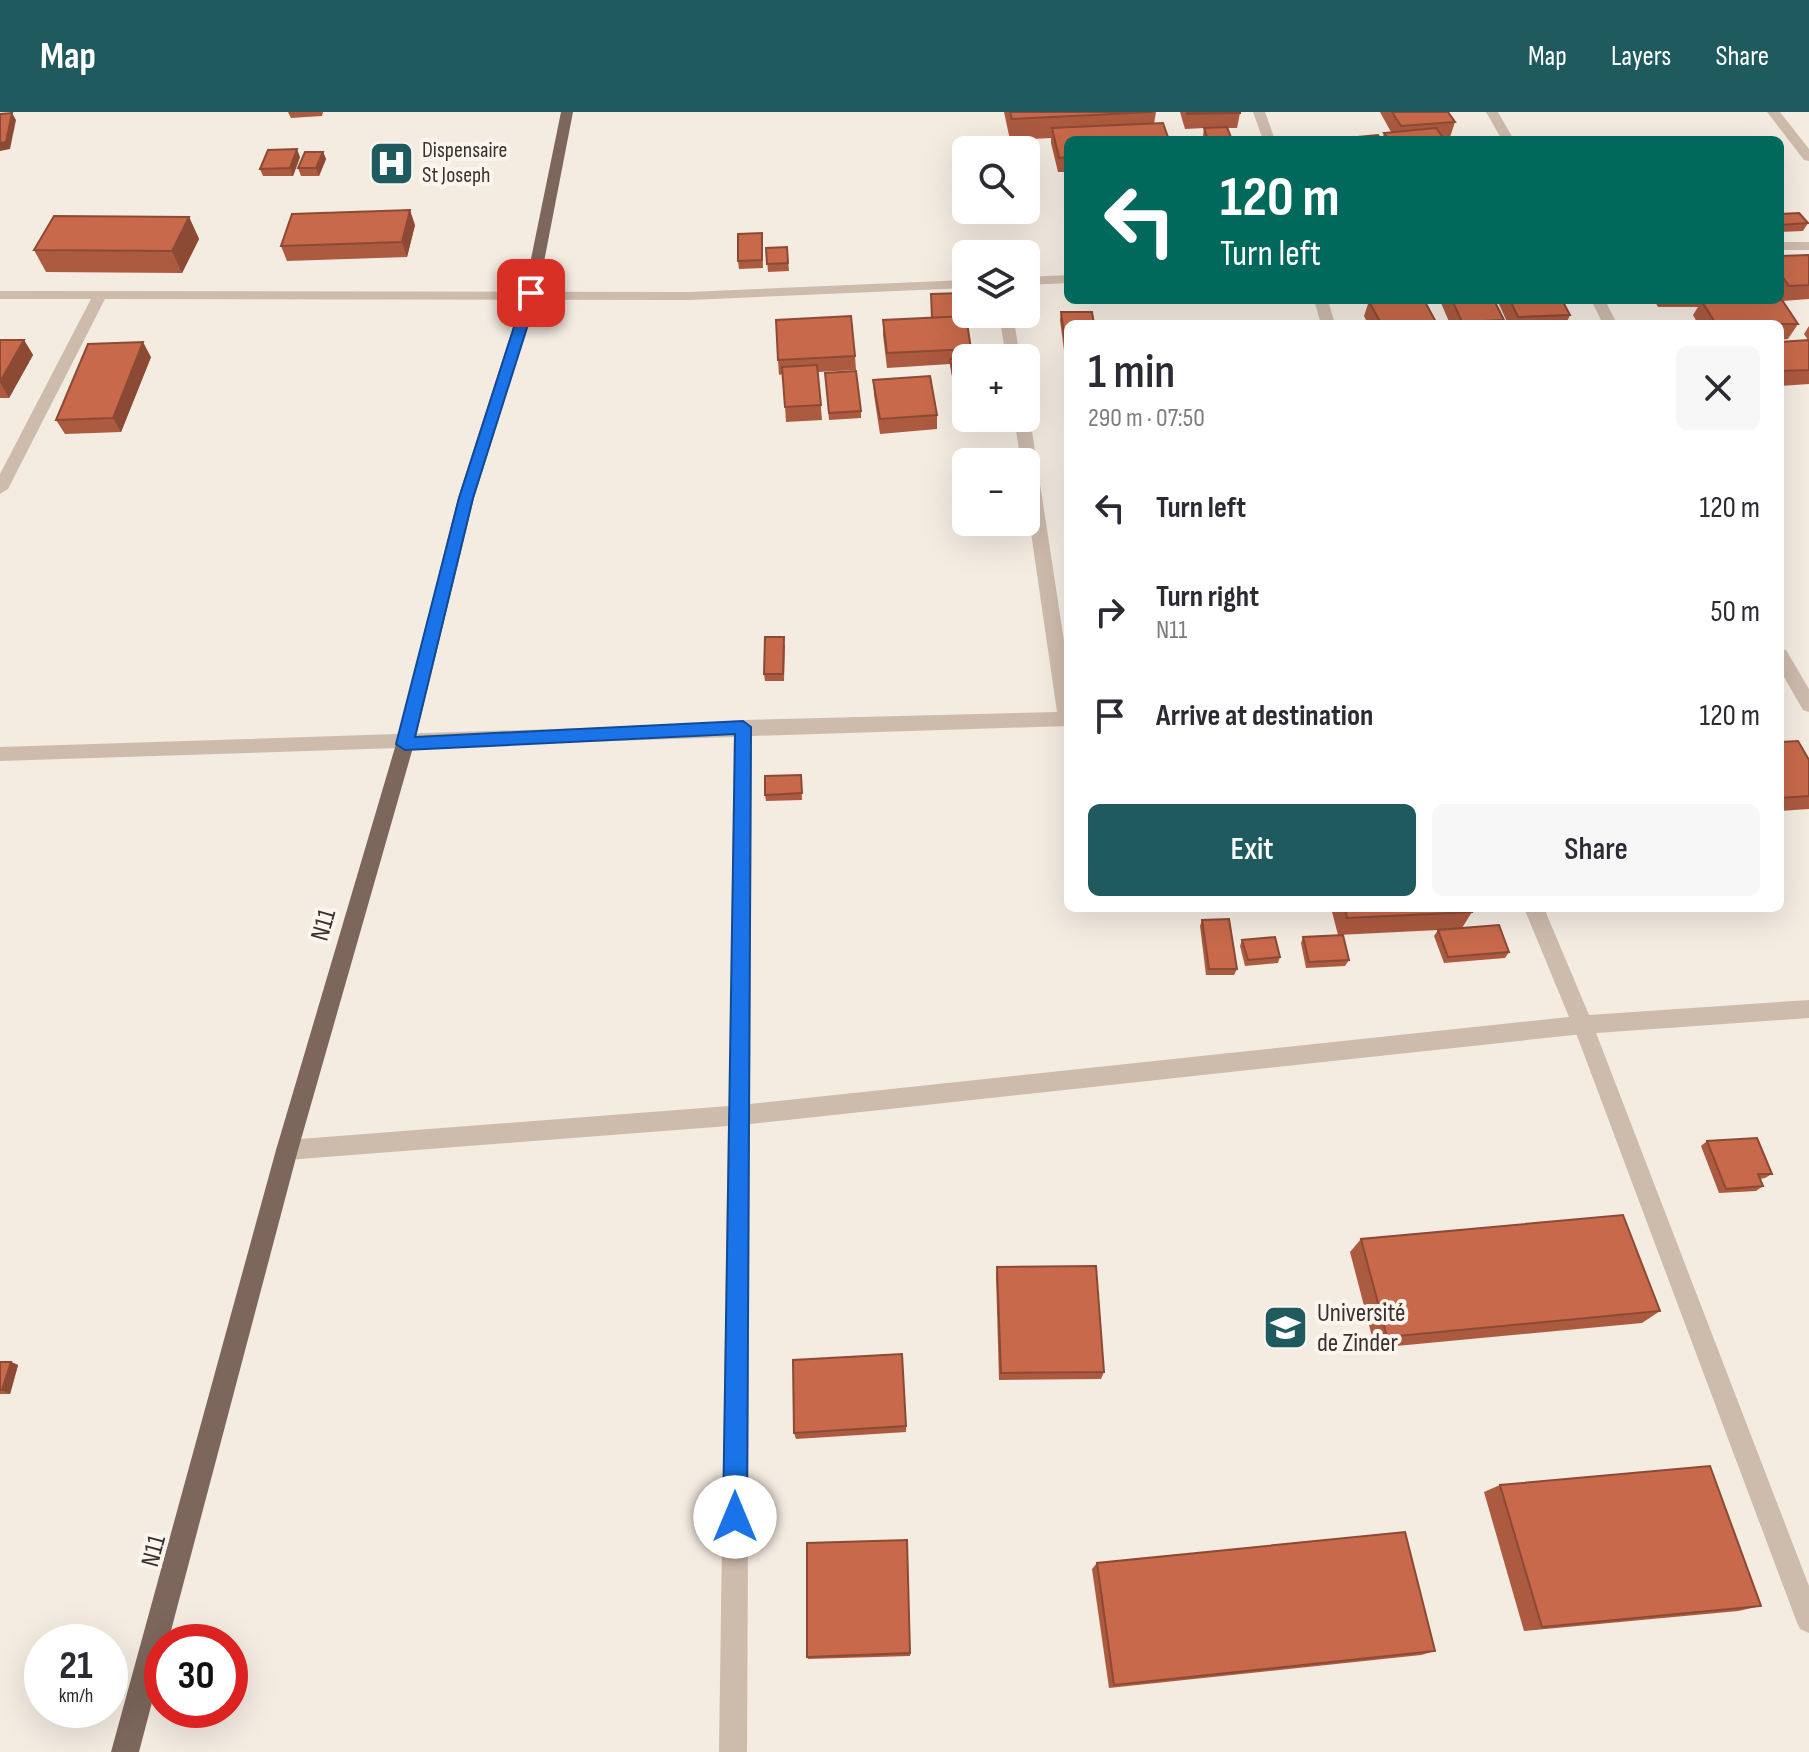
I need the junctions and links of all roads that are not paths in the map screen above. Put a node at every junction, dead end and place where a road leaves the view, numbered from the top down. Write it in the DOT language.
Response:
graph roads {
  1 [pos="567,112"];
  2 [pos="1259,112"];
  3 [pos="1492,112"];
  4 [pos="1773,112"];
  5 [pos="1268,136"];
  6 [pos="1506,136"];
  7 [pos="1809,157"];
  8 [pos="1784,246"];
  9 [pos="1809,246"];
  10 [pos="1064,279"];
  11 [pos="1040,280"];
  12 [pos="952,285"];
  13 [pos="531,293"];
  14 [pos="0,295"];
  15 [pos="100,295"];
  16 [pos="1024,432"];
  17 [pos="2,483"];
  18 [pos="1784,662"];
  19 [pos="1064,699"];
  20 [pos="1809,705"];
  21 [pos="1064,719"];
  22 [pos="743,727"];
  23 [pos="405,744"];
  24 [pos="0,754"];
  25 [pos="1536,912"];
  26 [pos="1809,1009"];
  27 [pos="1583,1025"];
  28 [pos="738,1115"];
  29 [pos="287,1150"];
  30 [pos="1809,1620"];
  31 [pos="125,1752"];
  32 [pos="733,1752"];
  1 -- 13 [label="main road, N11"];
  2 -- 5 [label="street"];
  3 -- 6 [label="street"];
  4 -- 7 [label="street"];
  8 -- 9 [label="street"];
  10 -- 11 [label="street"];
  12 -- 13 [label="street"];
  13 -- 15 [label="street"];
  13 -- 23 [label="main road, N11"];
  14 -- 15 [label="street"];
  15 -- 17 [label="street"];
  16 -- 19 [label="street"];
  18 -- 20 [label="street"];
  21 -- 22 [label="street"];
  22 -- 23 [label="street"];
  22 -- 28 [label="street"];
  23 -- 24 [label="street"];
  23 -- 29 [label="main road, N11"];
  25 -- 27 [label="street"];
  26 -- 27 [label="street"];
  27 -- 28 [label="street"];
  27 -- 30 [label="street"];
  28 -- 29 [label="street"];
  28 -- 32 [label="street"];
  29 -- 31 [label="main road, N11"];
}
